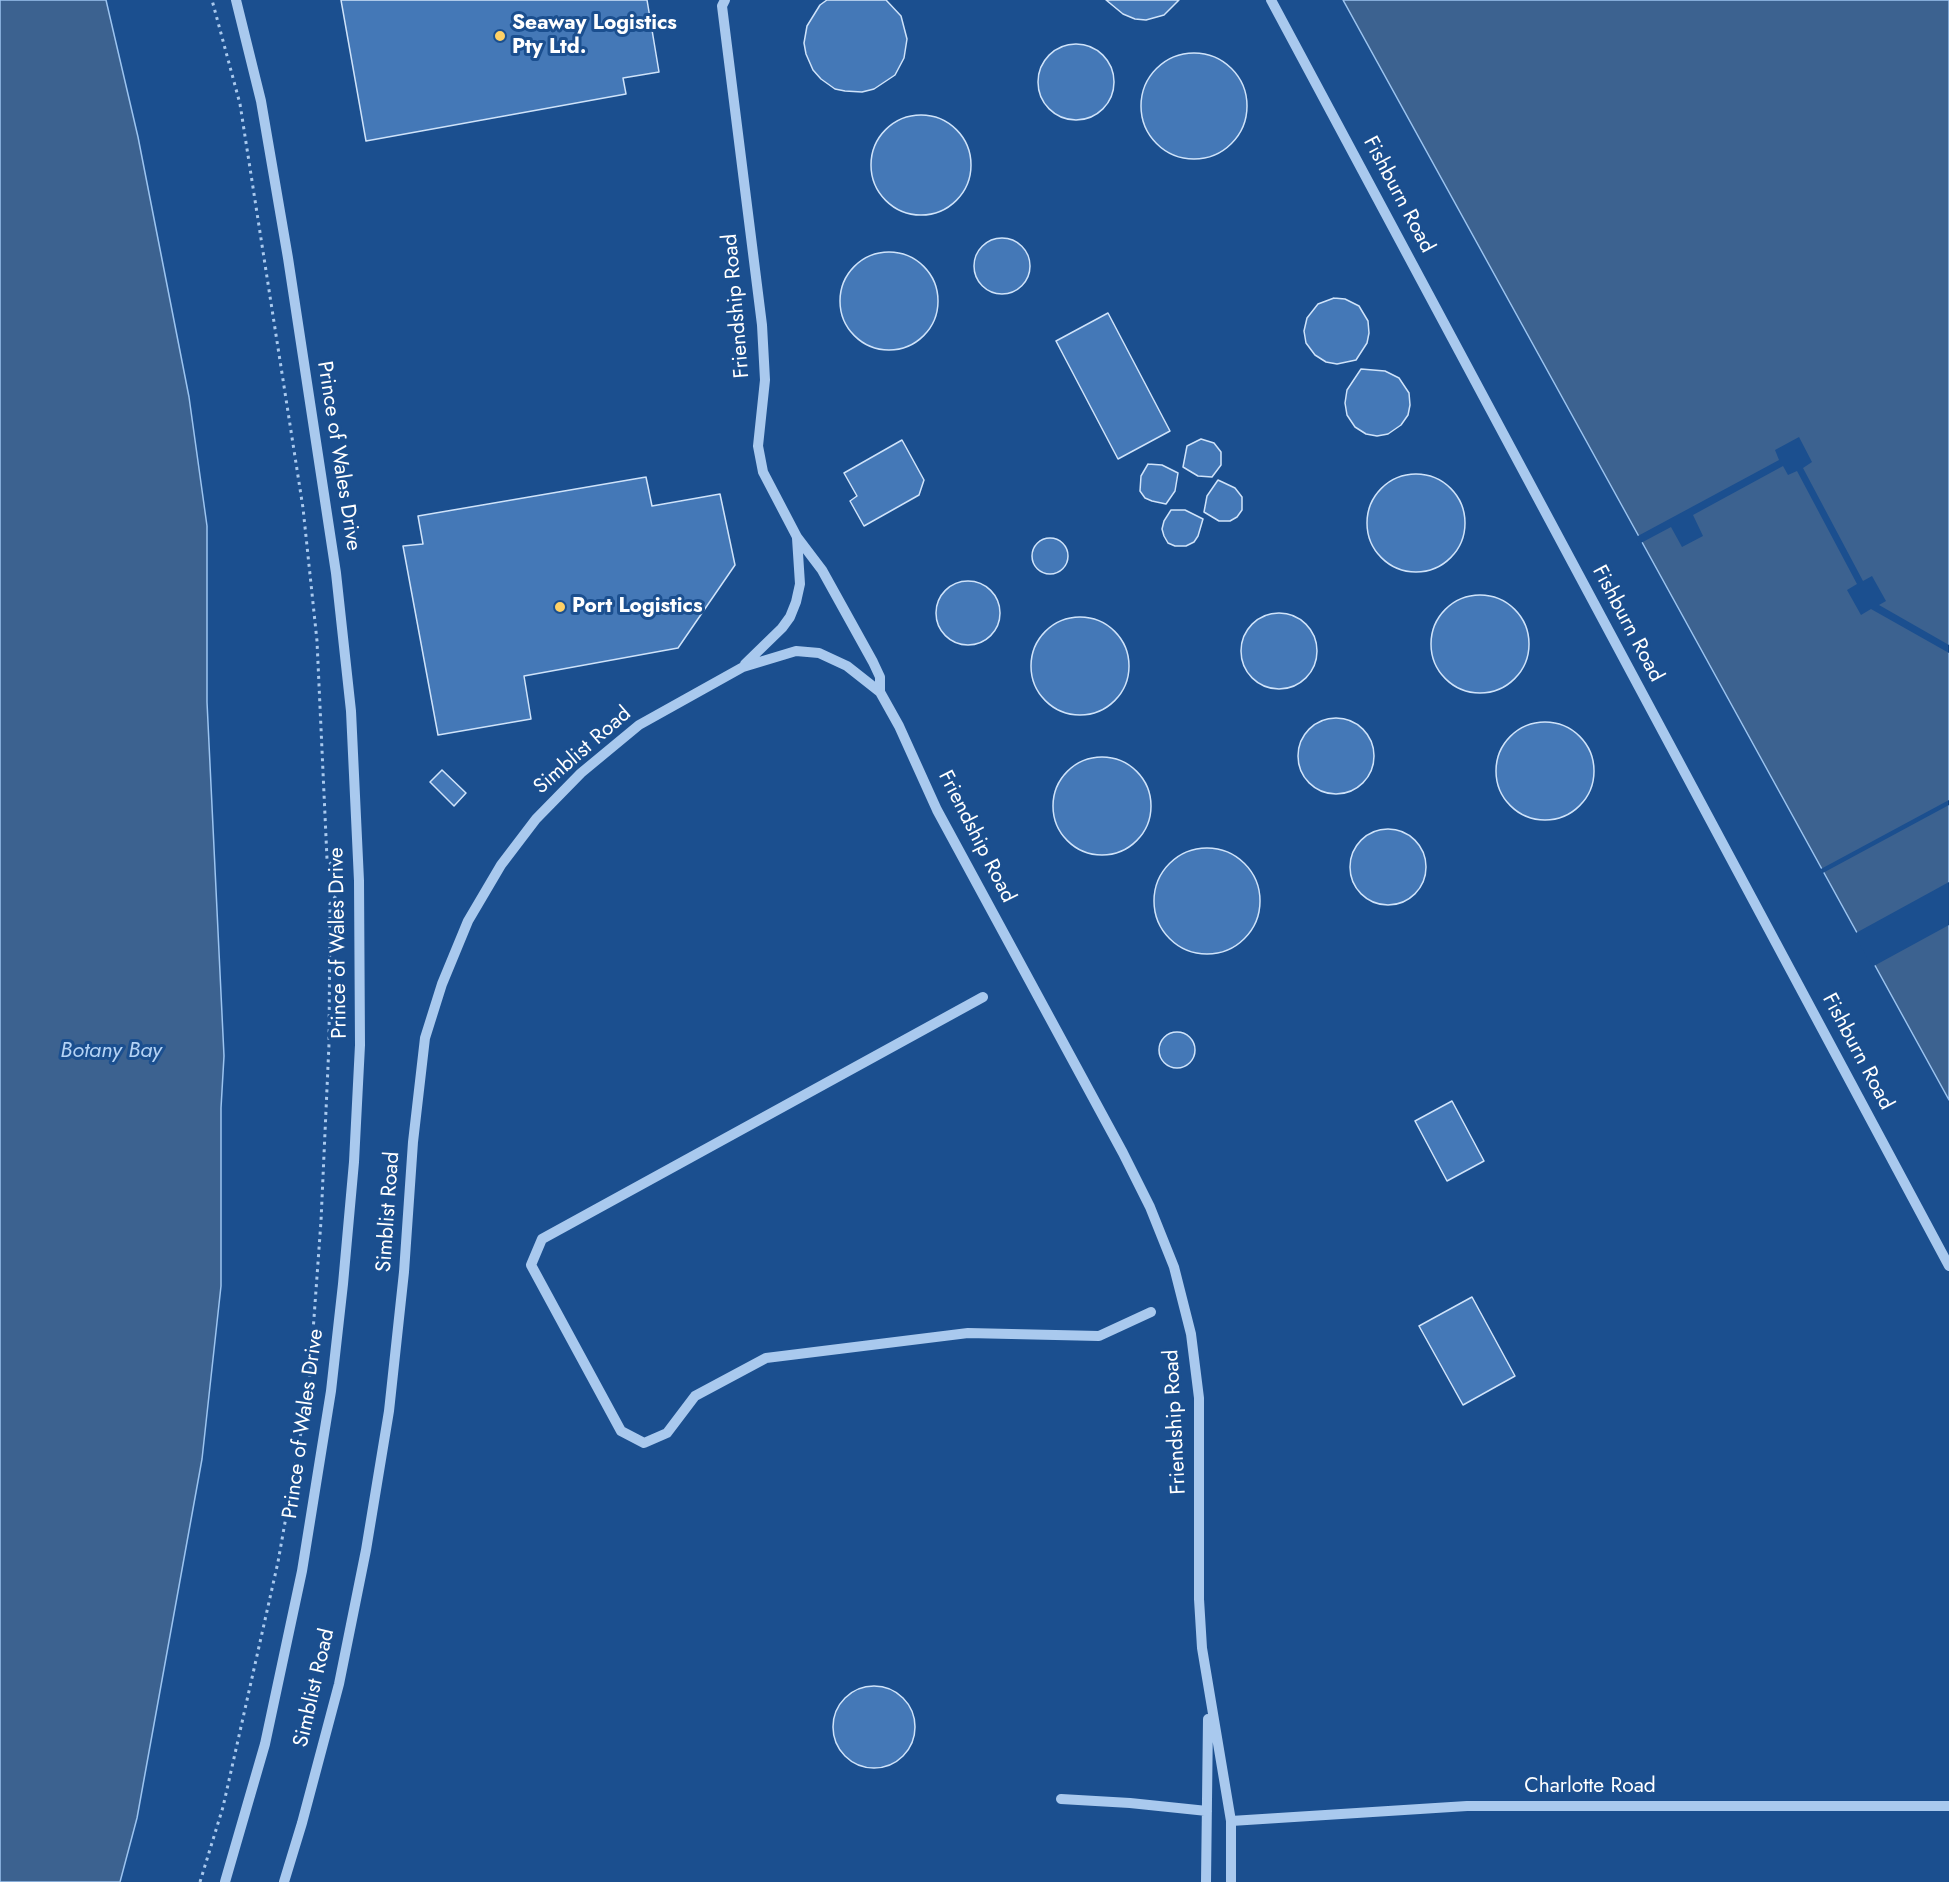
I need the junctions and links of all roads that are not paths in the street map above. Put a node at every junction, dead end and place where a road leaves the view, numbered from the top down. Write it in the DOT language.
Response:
graph roads {
  1 [pos="236,0"];
  2 [pos="725,0"];
  3 [pos="1271,0"];
  4 [pos="797,537"];
  5 [pos="743,667"];
  6 [pos="880,692"];
  7 [pos="982,997"];
  8 [pos="1949,1266"];
  9 [pos="1151,1312"];
  10 [pos="1208,1692"];
  11 [pos="1061,1799"];
  12 [pos="1949,1806"];
  13 [pos="1207,1811"];
  14 [pos="1231,1821"];
  15 [pos="225,1882"];
  16 [pos="284,1882"];
  17 [pos="1206,1882"];
  18 [pos="1231,1882"];
  1 -- 15 [label="street, Prince of Wales Drive"];
  2 -- 4 [label="street, Friendship Road"];
  3 -- 8 [label="street, Fishburn Road"];
  4 -- 5 [label="street, Simblist Road"];
  4 -- 6 [label="street, Friendship Road"];
  5 -- 6 [label="street, Simblist Road"];
  5 -- 16 [label="street, Simblist Road"];
  6 -- 10 [label="street, Friendship Road"];
  7 -- 9 [label="street"];
  10 -- 13 [label="street, Friendship Road"];
  10 -- 14 [label="street, Friendship Road"];
  11 -- 13 [label="street"];
  12 -- 14 [label="street, Charlotte Road"];
  13 -- 17 [label="street, Friendship Road"];
  14 -- 18 [label="street, Friendship Road"];
}
